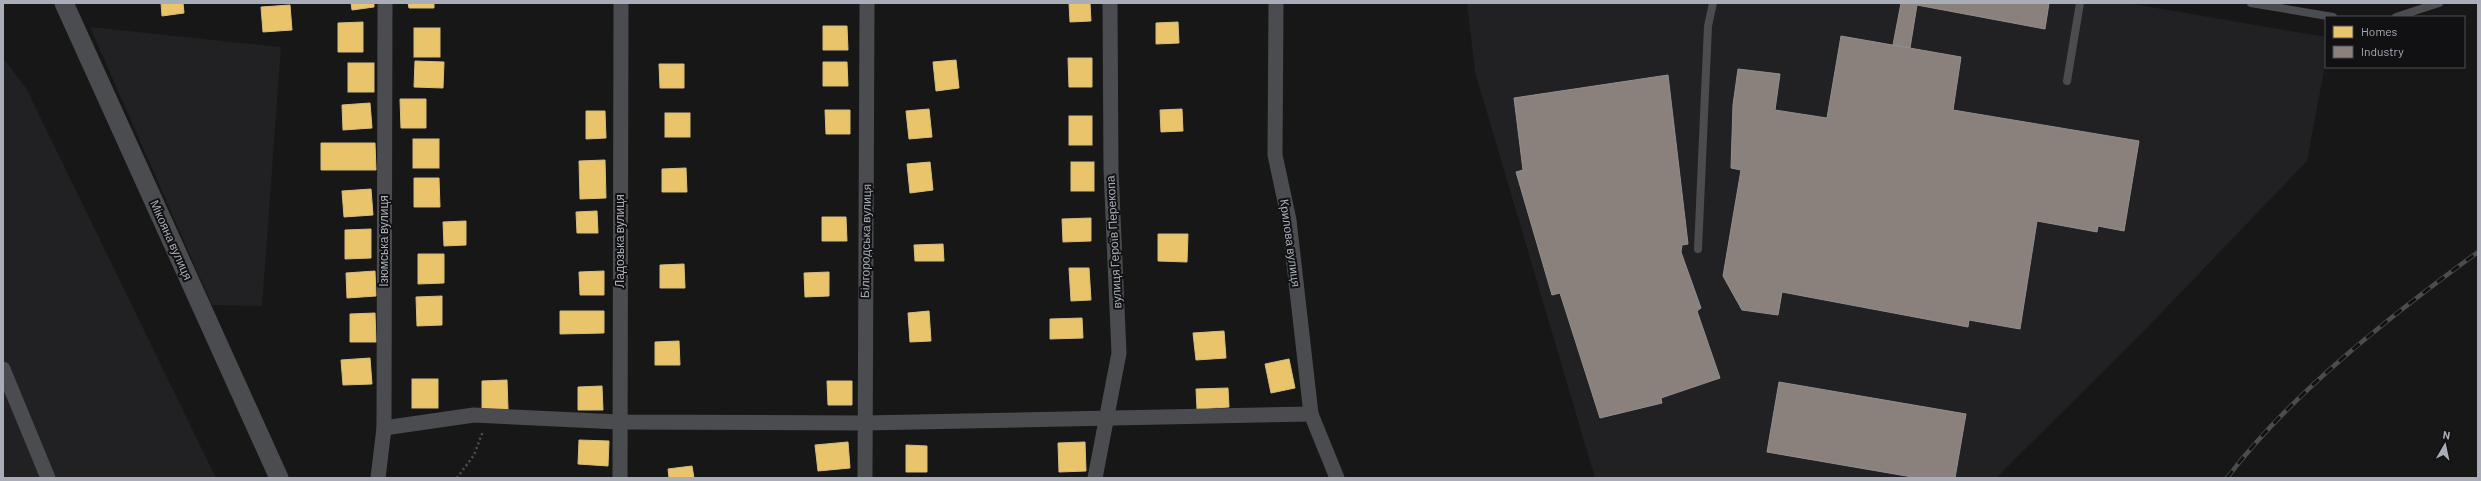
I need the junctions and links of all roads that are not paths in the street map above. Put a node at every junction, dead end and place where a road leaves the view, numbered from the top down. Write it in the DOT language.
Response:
graph roads {
  1 [pos="64,3"];
  2 [pos="385,3"];
  3 [pos="621,3"];
  4 [pos="867,3"];
  5 [pos="1110,3"];
  6 [pos="1276,3"];
  7 [pos="1713,3"];
  8 [pos="2080,3"];
  9 [pos="2251,3"];
  10 [pos="2439,3"];
  11 [pos="2327,16"];
  12 [pos="2399,16"];
  13 [pos="2066,81"];
  14 [pos="1698,249"];
  15 [pos="3,369"];
  16 [pos="1311,414"];
  17 [pos="1105,419"];
  18 [pos="619,422"];
  19 [pos="864,423"];
  20 [pos="384,428"];
  21 [pos="48,478"];
  22 [pos="278,478"];
  23 [pos="378,478"];
  24 [pos="620,478"];
  25 [pos="865,478"];
  26 [pos="1095,478"];
  27 [pos="1337,478"];
  1 -- 22 [label="street, Мікояна вулиця"];
  2 -- 20 [label="street, Ізюмська вулиця"];
  3 -- 18 [label="street, Ладозька вулиця"];
  4 -- 19 [label="street, Білгородська вулиця"];
  5 -- 17 [label="street, вулиця Героїв Перекопа"];
  6 -- 16 [label="street, Крилова вулиця"];
  7 -- 14 [label="lane"];
  8 -- 13 [label="lane"];
  9 -- 11 [label="lane"];
  10 -- 12 [label="lane"];
  15 -- 21 [label="street"];
  16 -- 17 [label="street"];
  16 -- 27 [label="street, Крилова вулиця"];
  17 -- 19 [label="street"];
  17 -- 26 [label="street, вулиця Героїв Перекопа"];
  18 -- 19 [label="street"];
  18 -- 20 [label="street"];
  18 -- 24 [label="street, Ладозька вулиця"];
  19 -- 25 [label="street, Білгородська вулиця"];
  20 -- 23 [label="street, Ізюмська вулиця"];
}
